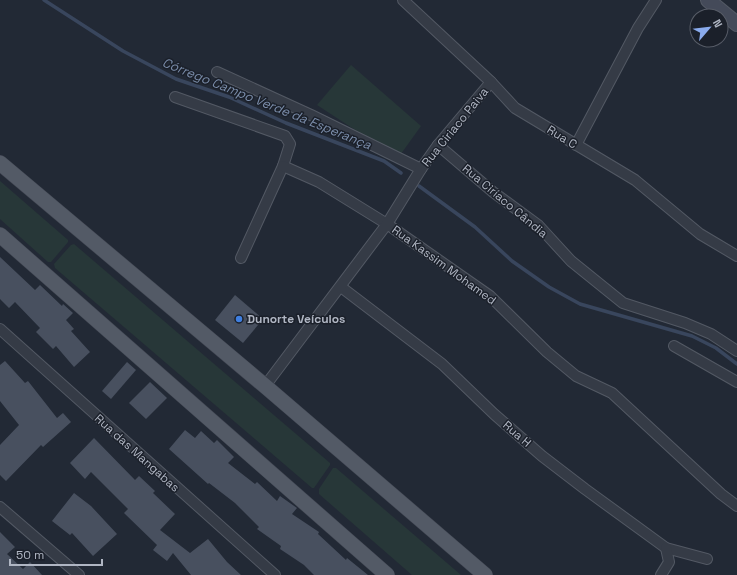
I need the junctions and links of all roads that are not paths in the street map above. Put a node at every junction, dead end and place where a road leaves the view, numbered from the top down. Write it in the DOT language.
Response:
graph roads {
  1 [pos="403,0"];
  2 [pos="656,0"];
  3 [pos="708,0"];
  4 [pos="737,24"];
  5 [pos="217,72"];
  6 [pos="491,82"];
  7 [pos="175,97"];
  8 [pos="438,145"];
  9 [pos="576,145"];
  10 [pos="0,163"];
  11 [pos="283,166"];
  12 [pos="421,169"];
  13 [pos="387,224"];
  14 [pos="0,235"];
  15 [pos="737,256"];
  16 [pos="241,258"];
  17 [pos="341,287"];
  18 [pos="0,329"];
  19 [pos="674,346"];
  20 [pos="737,351"];
  21 [pos="737,382"];
  22 [pos="265,386"];
  23 [pos="737,506"];
  24 [pos="0,507"];
  25 [pos="666,548"];
  26 [pos="707,559"];
  27 [pos="79,575"];
  28 [pos="275,575"];
  29 [pos="387,575"];
  30 [pos="485,575"];
  31 [pos="661,575"];
  1 -- 6 [label="street, Rua C"];
  2 -- 9 [label="street"];
  3 -- 4 [label="main road"];
  5 -- 12 [label="street"];
  6 -- 8 [label="street, Rua Ciriaco Paiva"];
  6 -- 9 [label="street, Rua C"];
  7 -- 11 [label="street"];
  8 -- 12 [label="street, Rua Ciriaco Paiva"];
  8 -- 20 [label="street, Rua Ciríaco Cândia"];
  9 -- 15 [label="street, Rua C"];
  10 -- 22 [label="main road"];
  11 -- 13 [label="street, Rua Kassim Mohamed"];
  11 -- 16 [label="street"];
  12 -- 13 [label="street, Rua Ciriaco Paiva"];
  13 -- 17 [label="street, Rua Ciriaco Paiva"];
  13 -- 23 [label="street, Rua Kassim Mohamed"];
  14 -- 29 [label="main road"];
  17 -- 22 [label="street, Rua Ciriaco Paiva"];
  17 -- 25 [label="street, Rua H"];
  18 -- 28 [label="street, Rua das Mangabas"];
  19 -- 21 [label="street"];
  22 -- 30 [label="main road"];
  24 -- 27 [label="street"];
  25 -- 26 [label="street, Rua H"];
  25 -- 31 [label="street"];
}
